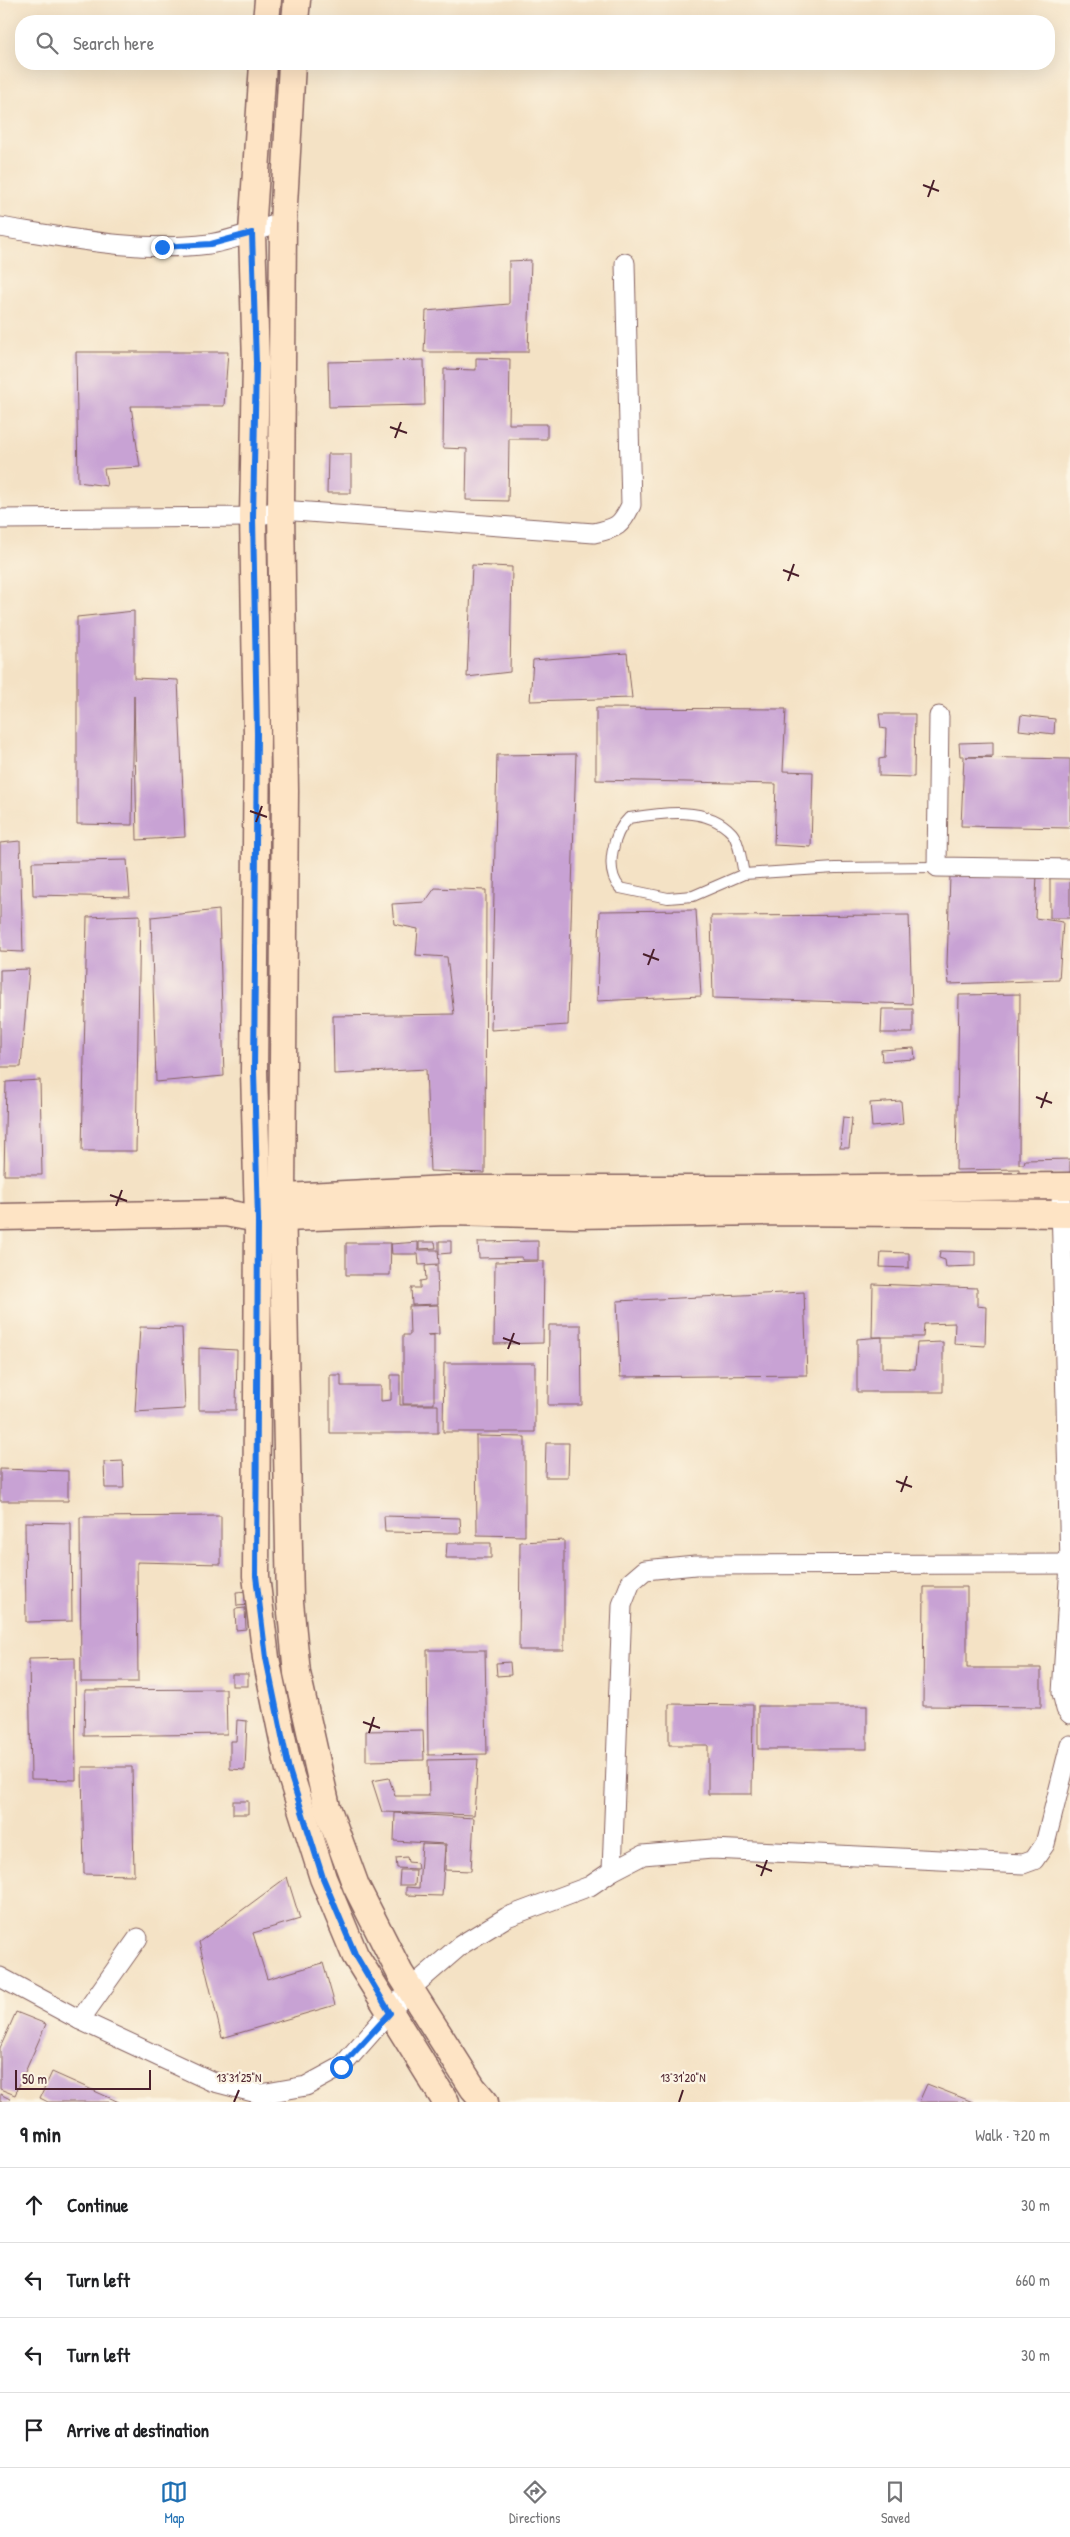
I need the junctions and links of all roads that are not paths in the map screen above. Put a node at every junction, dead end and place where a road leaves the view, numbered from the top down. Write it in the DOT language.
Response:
graph roads {
  1 [pos="268,0"];
  2 [pos="297,0"];
  3 [pos="267,15"];
  4 [pos="296,15"];
  5 [pos="263,70"];
  6 [pos="292,70"];
  7 [pos="283,222"];
  8 [pos="0,227"];
  9 [pos="252,233"];
  10 [pos="625,263"];
  11 [pos="281,510"];
  12 [pos="253,517"];
  13 [pos="0,519"];
  14 [pos="939,716"];
  15 [pos="937,868"];
  16 [pos="1070,869"];
  17 [pos="744,874"];
  18 [pos="1065,1186"];
  19 [pos="764,1200"];
  20 [pos="270,1209"];
  21 [pos="1066,1214"];
  22 [pos="0,1217"];
  23 [pos="1070,1564"];
  24 [pos="1070,1714"];
  25 [pos="1070,1745"];
  26 [pos="612,1870"];
  27 [pos="138,1938"];
  28 [pos="0,1977"];
  29 [pos="410,1989"];
  30 [pos="390,2013"];
  31 [pos="80,2020"];
  32 [pos="446,2102"];
  33 [pos="484,2102"];
  1 -- 3 [label="street"];
  2 -- 4 [label="street"];
  5 -- 9 [label="street"];
  6 -- 7 [label="street"];
  7 -- 9 [label="street"];
  7 -- 11 [label="street"];
  8 -- 9 [label="street"];
  9 -- 12 [label="street"];
  10 -- 11 [label="street"];
  11 -- 12 [label="street"];
  11 -- 20 [label="street"];
  12 -- 13 [label="street"];
  12 -- 20 [label="street"];
  14 -- 15 [label="street"];
  15 -- 16 [label="street"];
  15 -- 17 [label="lane"];
  17 -- 17 [label="lane"];
  18 -- 19 [label="street"];
  18 -- 21 [label="street"];
  19 -- 20 [label="street"];
  19 -- 21 [label="street"];
  20 -- 22 [label="street"];
  20 -- 29 [label="street"];
  20 -- 30 [label="street"];
  21 -- 23 [label="street"];
  23 -- 24 [label="street"];
  23 -- 26 [label="street"];
  25 -- 26 [label="street"];
  26 -- 29 [label="street"];
  27 -- 31 [label="street"];
  28 -- 31 [label="street"];
  29 -- 30 [label="street"];
  29 -- 33 [label="street"];
  30 -- 31 [label="street"];
  30 -- 32 [label="street"];
}
